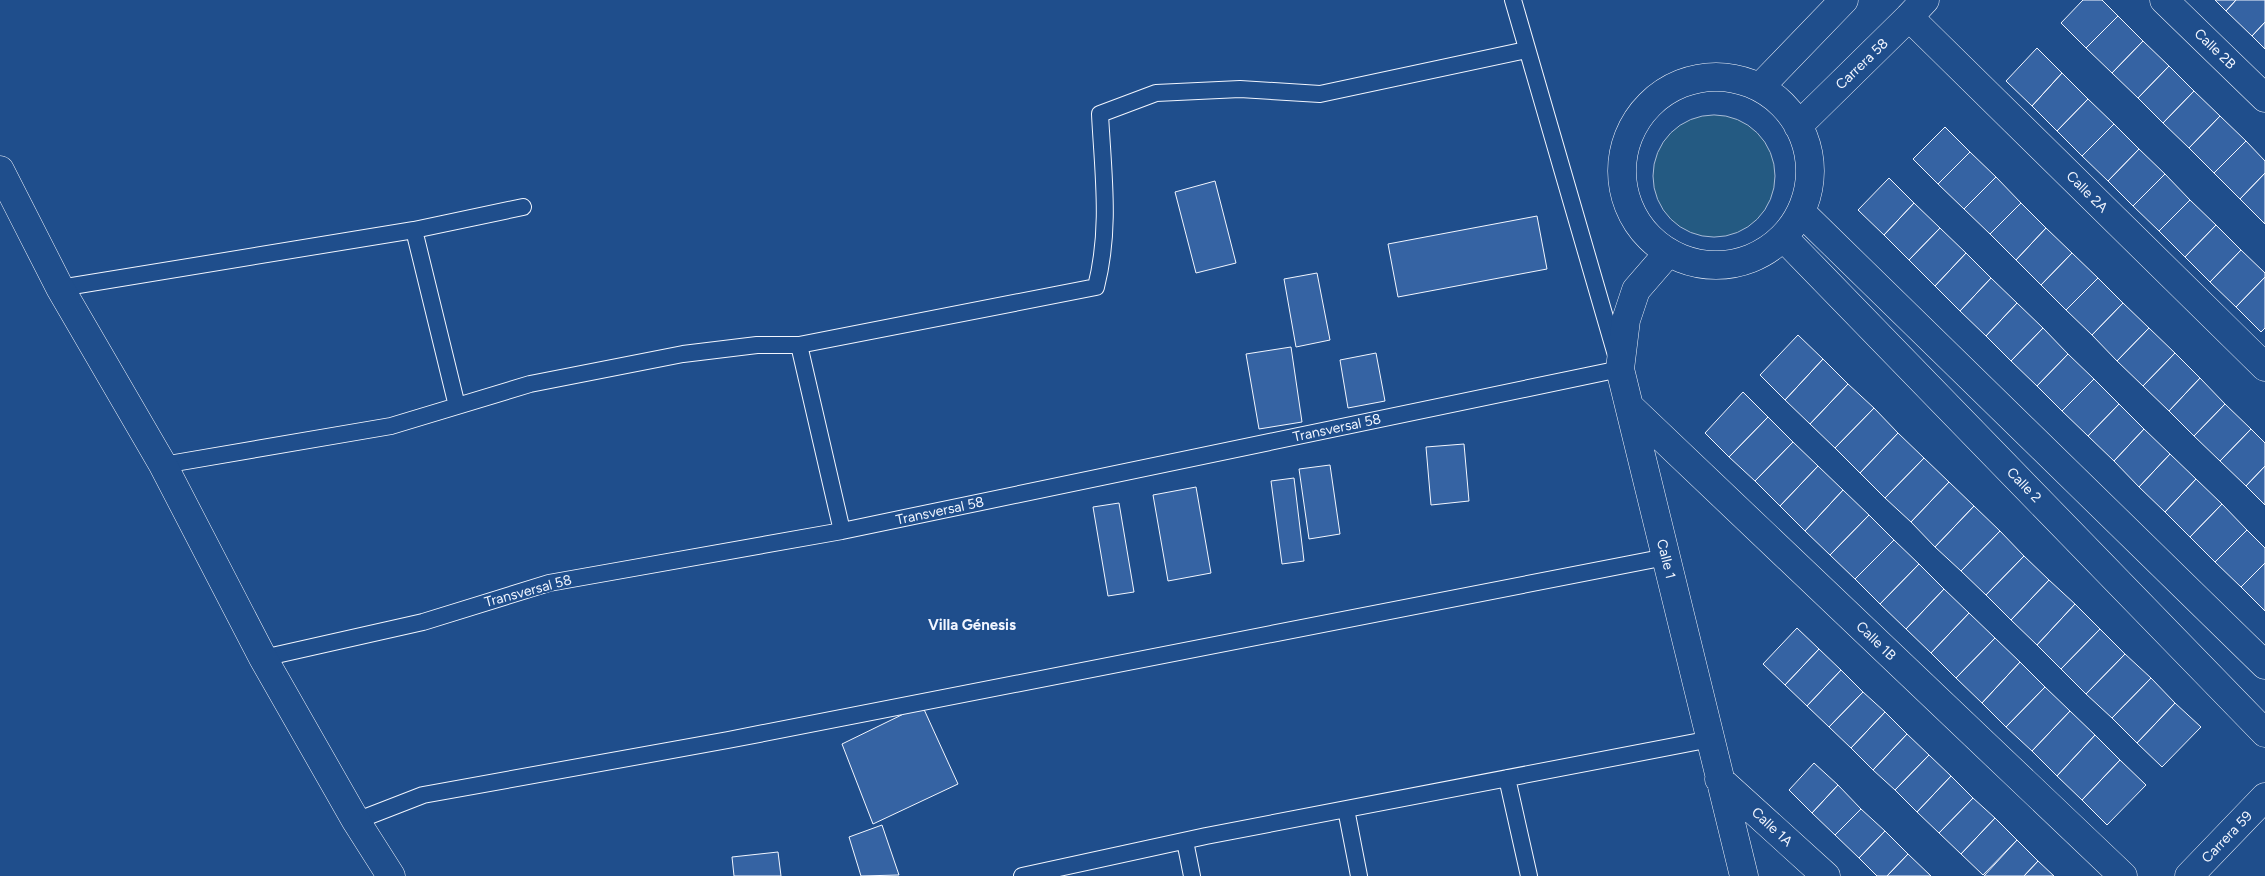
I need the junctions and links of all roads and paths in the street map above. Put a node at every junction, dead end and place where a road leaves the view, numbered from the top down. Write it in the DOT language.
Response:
graph roads {
  1 [pos="1513,0"];
  2 [pos="1844,0"];
  3 [pos="2164,0"];
  4 [pos="1917,9"];
  5 [pos="1526,50"];
  6 [pos="1760,87"];
  7 [pos="2265,98"];
  8 [pos="1798,126"];
  9 [pos="0,170"];
  10 [pos="523,207"];
  11 [pos="1801,212"];
  12 [pos="414,230"];
  13 [pos="1783,238"];
  14 [pos="1668,253"];
  15 [pos="60,288"];
  16 [pos="799,345"];
  17 [pos="2265,367"];
  18 [pos="1620,368"];
  19 [pos="458,406"];
  20 [pos="1630,407"];
  21 [pos="163,466"];
  22 [pos="842,531"];
  23 [pos="1666,558"];
  24 [pos="262,658"];
  25 [pos="2265,665"];
  26 [pos="2265,733"];
  27 [pos="1711,738"];
  28 [pos="1507,778"];
  29 [pos="1720,779"];
  30 [pos="2265,797"];
  31 [pos="1346,809"];
  32 [pos="356,822"];
  33 [pos="1185,841"];
  34 [pos="391,876"];
  35 [pos="1022,876"];
  36 [pos="1192,876"];
  37 [pos="1359,876"];
  38 [pos="1529,876"];
  39 [pos="1744,876"];
  40 [pos="1826,876"];
  41 [pos="2122,876"];
  42 [pos="2188,876"];
  1 -- 5 [label="lane"];
  2 -- 6 [label="street"];
  3 -- 7 [label="street, Calle 2B"];
  4 -- 8 [label="street, Carrera 58"];
  4 -- 17 [label="street, Calle 2A"];
  5 -- 16 [label="lane"];
  5 -- 18 [label="lane"];
  6 -- 8 [label="street"];
  6 -- 14 [label="street"];
  8 -- 11 [label="street"];
  9 -- 15 [label="street"];
  10 -- 12 [label="lane"];
  11 -- 13 [label="street"];
  11 -- 25 [label="street"];
  12 -- 15 [label="lane"];
  12 -- 19 [label="lane"];
  13 -- 14 [label="street"];
  13 -- 26 [label="street, Calle 2"];
  14 -- 18 [label="street, Calle 1"];
  15 -- 21 [label="street"];
  16 -- 19 [label="lane"];
  16 -- 22 [label="lane"];
  18 -- 20 [label="street, Calle 1"];
  18 -- 22 [label="lane, Transversal 58"];
  19 -- 21 [label="lane"];
  20 -- 23 [label="street, Calle 1"];
  20 -- 41 [label="street, Calle 1B"];
  21 -- 24 [label="street"];
  22 -- 24 [label="lane, Transversal 58"];
  23 -- 27 [label="street, Calle 1"];
  23 -- 32 [label="lane"];
  24 -- 32 [label="street"];
  27 -- 28 [label="lane"];
  27 -- 29 [label="street, Calle 1"];
  28 -- 31 [label="lane"];
  28 -- 38 [label="lane"];
  29 -- 39 [label="street, Calle 1"];
  29 -- 40 [label="street, Calle 1A"];
  30 -- 42 [label="street, Carrera 59"];
  31 -- 33 [label="lane"];
  31 -- 37 [label="lane"];
  32 -- 34 [label="street"];
  33 -- 35 [label="lane"];
  33 -- 36 [label="lane"];
}
